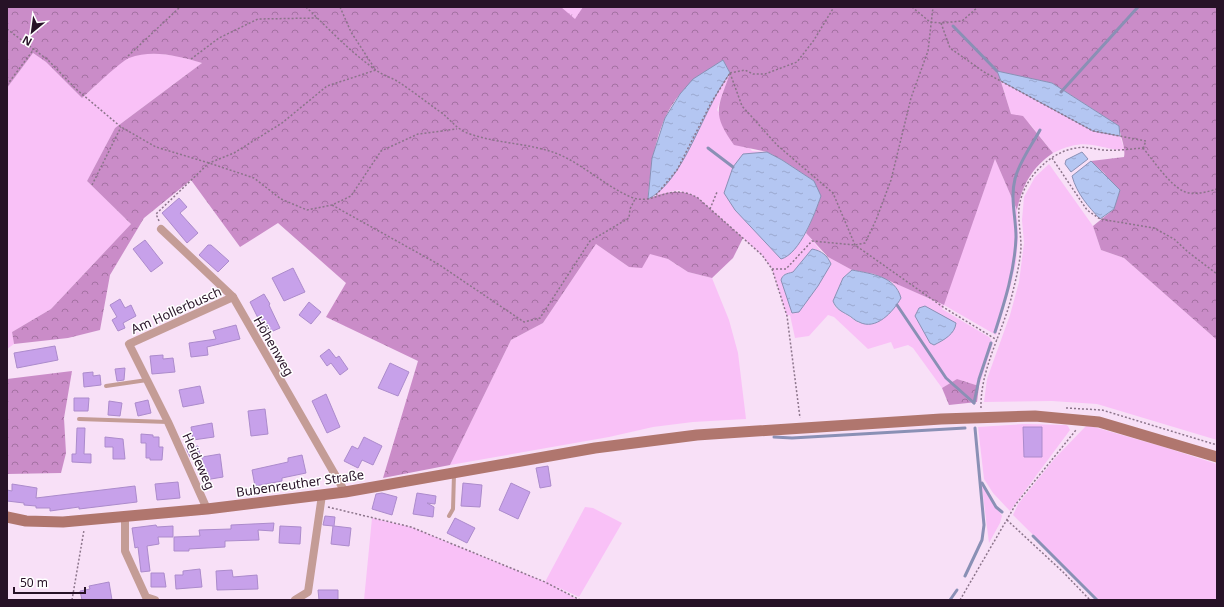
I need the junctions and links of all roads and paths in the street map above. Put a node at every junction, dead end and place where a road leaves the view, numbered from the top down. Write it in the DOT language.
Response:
graph roads {
  1 [pos="180,7"];
  2 [pos="306,7"];
  3 [pos="340,7"];
  4 [pos="834,7"];
  5 [pos="912,7"];
  6 [pos="933,7"];
  7 [pos="978,7"];
  8 [pos="317,18"];
  9 [pos="930,22"];
  10 [pos="941,23"];
  11 [pos="7,29"];
  12 [pos="34,50"];
  13 [pos="128,56"];
  14 [pos="191,59"];
  15 [pos="376,70"];
  16 [pos="730,72"];
  17 [pos="7,85"];
  18 [pos="121,127"];
  19 [pos="457,129"];
  20 [pos="1143,148"];
  21 [pos="1052,158"];
  22 [pos="209,163"];
  23 [pos="92,185"];
  24 [pos="1217,190"];
  25 [pos="717,192"];
  26 [pos="656,195"];
  27 [pos="635,199"];
  28 [pos="332,205"];
  29 [pos="710,209"];
  30 [pos="161,229"];
  31 [pos="854,246"];
  32 [pos="772,269"];
  33 [pos="1217,274"];
  34 [pos="233,298"];
  35 [pos="997,340"];
  36 [pos="129,344"];
  37 [pos="147,379"];
  38 [pos="106,386"];
  39 [pos="981,410"];
  40 [pos="79,419"];
  41 [pos="1079,419"];
  42 [pos="800,420"];
  43 [pos="168,422"];
  44 [pos="1217,457"];
  45 [pos="454,474"];
  46 [pos="345,492"];
  47 [pos="321,500"];
  48 [pos="207,509"];
  49 [pos="7,516"];
  50 [pos="449,516"];
  51 [pos="125,517"];
  52 [pos="85,520"];
  53 [pos="1007,520"];
  54 [pos="144,598"];
  55 [pos="72,600"];
  56 [pos="154,600"];
  57 [pos="295,600"];
  58 [pos="580,600"];
  59 [pos="960,600"];
  60 [pos="1090,600"];
  1 -- 13 [label="path"];
  2 -- 8 [label="path"];
  3 -- 15 [label="path"];
  4 -- 16 [label="path"];
  5 -- 9 [label="path"];
  6 -- 9 [label="path"];
  7 -- 10 [label="path"];
  8 -- 14 [label="path"];
  8 -- 15 [label="path"];
  9 -- 10 [label="path"];
  9 -- 31 [label="path"];
  10 -- 20 [label="path"];
  11 -- 12 [label="path"];
  12 -- 17 [label="path"];
  12 -- 18 [label="path"];
  15 -- 19 [label="path"];
  15 -- 22 [label="path"];
  16 -- 26 [label="path"];
  16 -- 31 [label="path"];
  18 -- 22 [label="path"];
  18 -- 23 [label="path"];
  19 -- 27 [label="path"];
  19 -- 28 [label="path"];
  20 -- 21 [label="path"];
  20 -- 24 [label="path"];
  21 -- 33 [label="path"];
  21 -- 35 [label="path"];
  22 -- 28 [label="path"];
  22 -- 30 [label="path"];
  25 -- 29 [label="path"];
  26 -- 27 [label="path"];
  26 -- 29 [label="path"];
  27 -- 28 [label="path"];
  29 -- 32 [label="path"];
  30 -- 34 [label="street, Höhenweg"];
  31 -- 32 [label="path"];
  31 -- 35 [label="path"];
  32 -- 42 [label="path"];
  34 -- 36 [label="street, Am Hollerbusch"];
  34 -- 46 [label="street, Höhenweg"];
  35 -- 39 [label="path"];
  36 -- 37 [label="street, Heideweg"];
  37 -- 38 [label="lane"];
  37 -- 43 [label="street, Heideweg"];
  40 -- 43 [label="lane, Heideweg"];
  41 -- 44 [label="street, Bubenreuther Straße"];
  41 -- 45 [label="street, Bubenreuther Straße"];
  41 -- 53 [label="path"];
  43 -- 48 [label="street, Heideweg"];
  45 -- 46 [label="street, Bubenreuther Straße"];
  45 -- 50 [label="lane"];
  46 -- 47 [label="street, Bubenreuther Straße"];
  47 -- 48 [label="street, Bubenreuther Straße"];
  47 -- 57 [label="street"];
  47 -- 58 [label="path"];
  48 -- 51 [label="street, Bubenreuther Straße"];
  49 -- 52 [label="street, Bubenreuther Straße"];
  51 -- 52 [label="street, Bubenreuther Straße"];
  51 -- 54 [label="street"];
  52 -- 55 [label="path"];
  53 -- 59 [label="path"];
  53 -- 60 [label="path"];
  54 -- 56 [label="street"];
}
